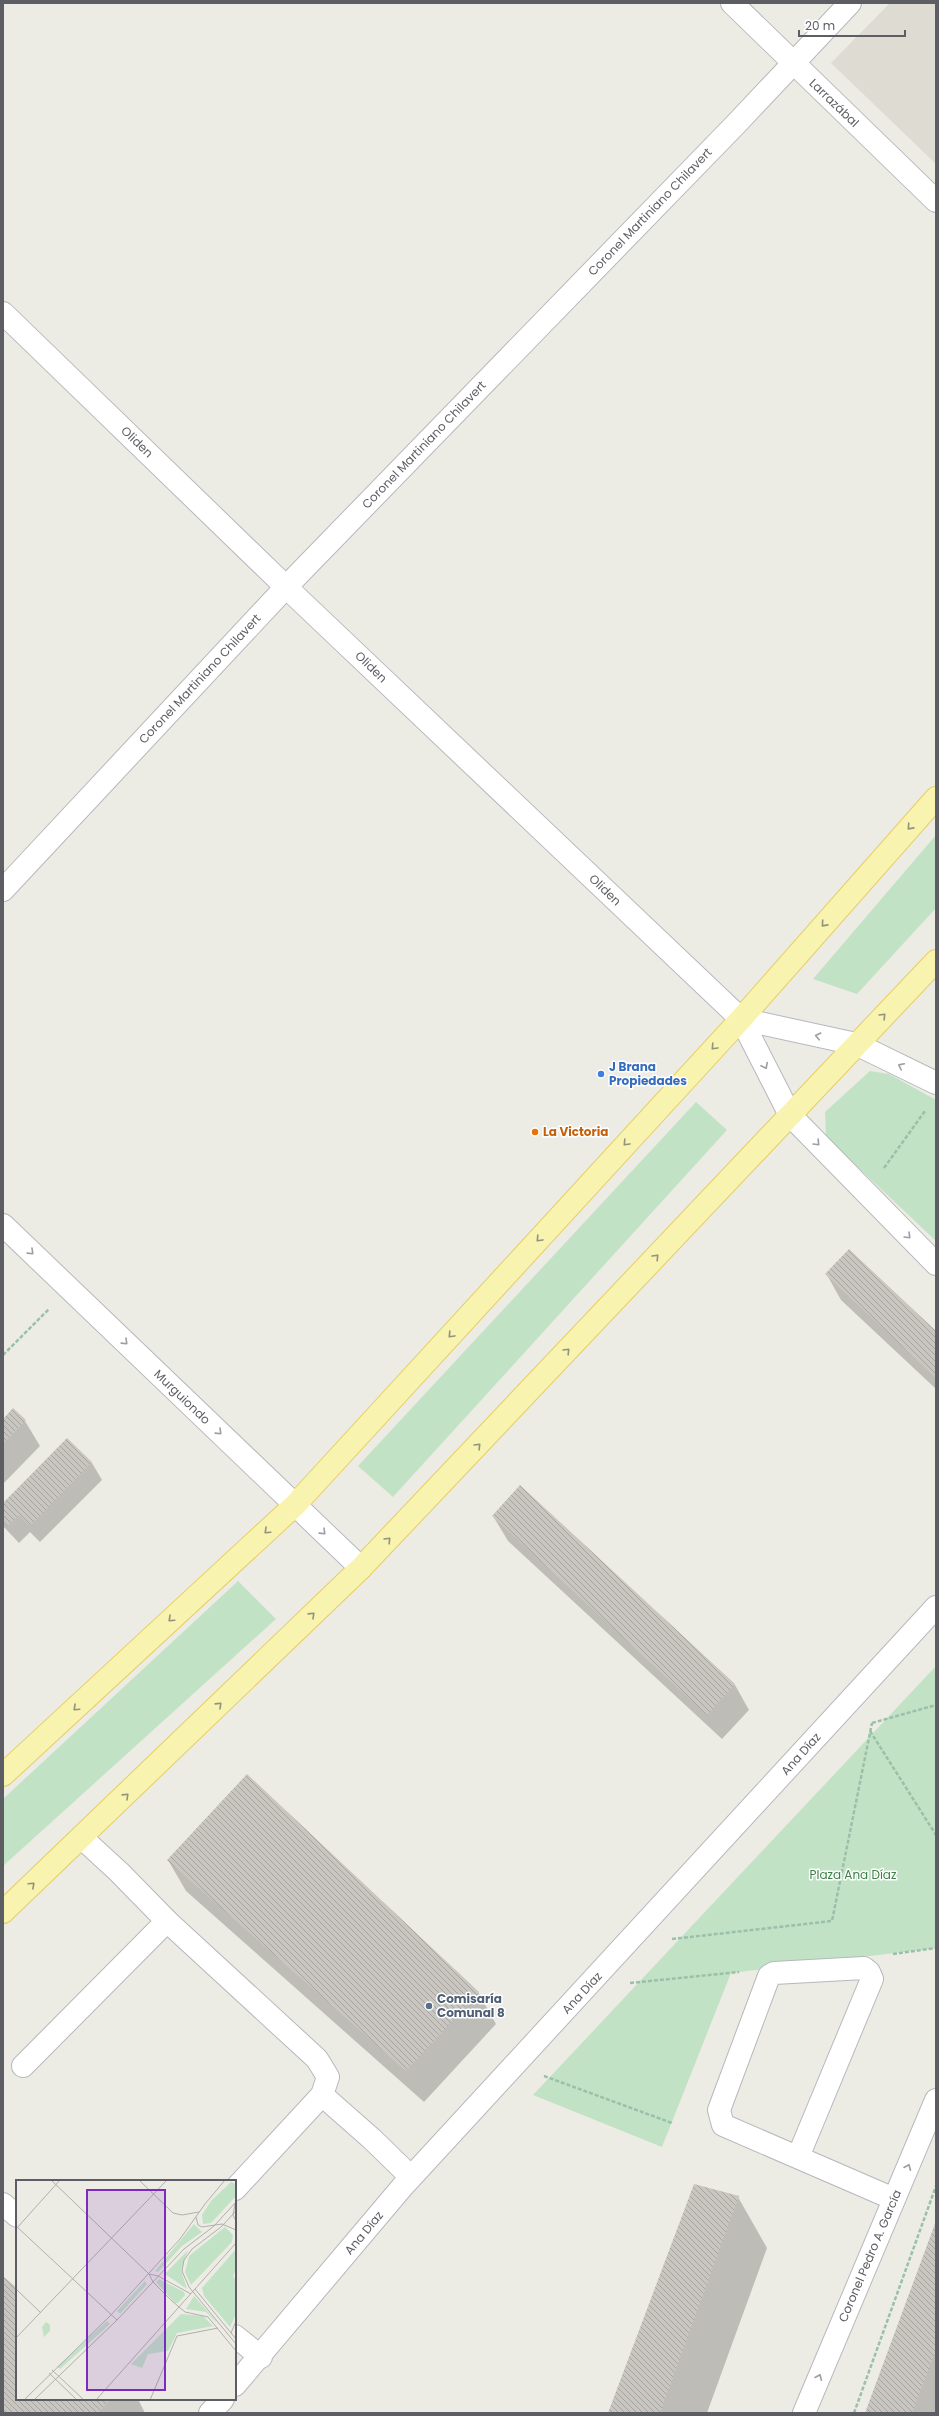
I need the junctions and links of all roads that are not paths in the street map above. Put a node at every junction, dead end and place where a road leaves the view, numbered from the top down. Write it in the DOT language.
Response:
graph roads {
  1 [pos="732,3"];
  2 [pos="850,3"];
  3 [pos="792,63"];
  4 [pos="936,201"];
  5 [pos="3,313"];
  6 [pos="286,587"];
  7 [pos="936,798"];
  8 [pos="3,890"];
  9 [pos="936,960"];
  10 [pos="741,1019"];
  11 [pos="856,1044"];
  12 [pos="936,1083"];
  13 [pos="790,1116"];
  14 [pos="3,1226"];
  15 [pos="936,1264"];
  16 [pos="295,1504"];
  17 [pos="361,1568"];
  18 [pos="936,1607"];
  19 [pos="3,1775"];
  20 [pos="82,1838"];
  21 [pos="3,1912"];
  22 [pos="167,1921"];
  23 [pos="23,2066"];
  24 [pos="322,2096"];
  25 [pos="936,2100"];
  26 [pos="798,2157"];
  27 [pos="411,2177"];
  28 [pos="236,2188"];
  29 [pos="894,2199"];
  30 [pos="3,2204"];
  31 [pos="16,2215"];
  32 [pos="236,2337"];
  33 [pos="261,2357"];
  34 [pos="236,2384"];
  35 [pos="222,2400"];
  36 [pos="210,2413"];
  37 [pos="805,2413"];
  1 -- 3 [label="street, Larrazábal"];
  2 -- 3 [label="street, Coronel Martiniano Chilavert"];
  3 -- 4 [label="street, Larrazábal"];
  3 -- 6 [label="street, Coronel Martiniano Chilavert"];
  5 -- 6 [label="street, Oliden"];
  6 -- 8 [label="street, Coronel Martiniano Chilavert"];
  6 -- 10 [label="street, Oliden"];
  7 -- 10 [label="main road, one-way"];
  11 -- 9 [label="main road, one-way"];
  11 -- 10 [label="street, one-way"];
  10 -- 13 [label="street, one-way"];
  10 -- 16 [label="main road, one-way"];
  12 -- 11 [label="street, one-way"];
  11 -- 13 [label="main road"];
  13 -- 15 [label="street, one-way"];
  17 -- 13 [label="main road, one-way"];
  14 -- 16 [label="street, Murguiondo, one-way"];
  16 -- 17 [label="street, Murguiondo, one-way"];
  16 -- 19 [label="main road, one-way"];
  20 -- 17 [label="main road, one-way"];
  18 -- 27 [label="street, Ana Díaz"];
  21 -- 20 [label="main road, one-way"];
  20 -- 22 [label="street"];
  22 -- 23 [label="street"];
  22 -- 24 [label="street"];
  24 -- 27 [label="street"];
  24 -- 28 [label="street"];
  29 -- 25 [label="street, Coronel Pedro A. García, one-way"];
  26 -- 26 [label="street"];
  26 -- 29 [label="street"];
  27 -- 33 [label="street, Ana Díaz"];
  37 -- 29 [label="street, Coronel Pedro A. García, one-way"];
  30 -- 31 [label="street"];
  32 -- 33 [label="street"];
  33 -- 34 [label="street, Ana Díaz"];
  35 -- 36 [label="street"];
}
